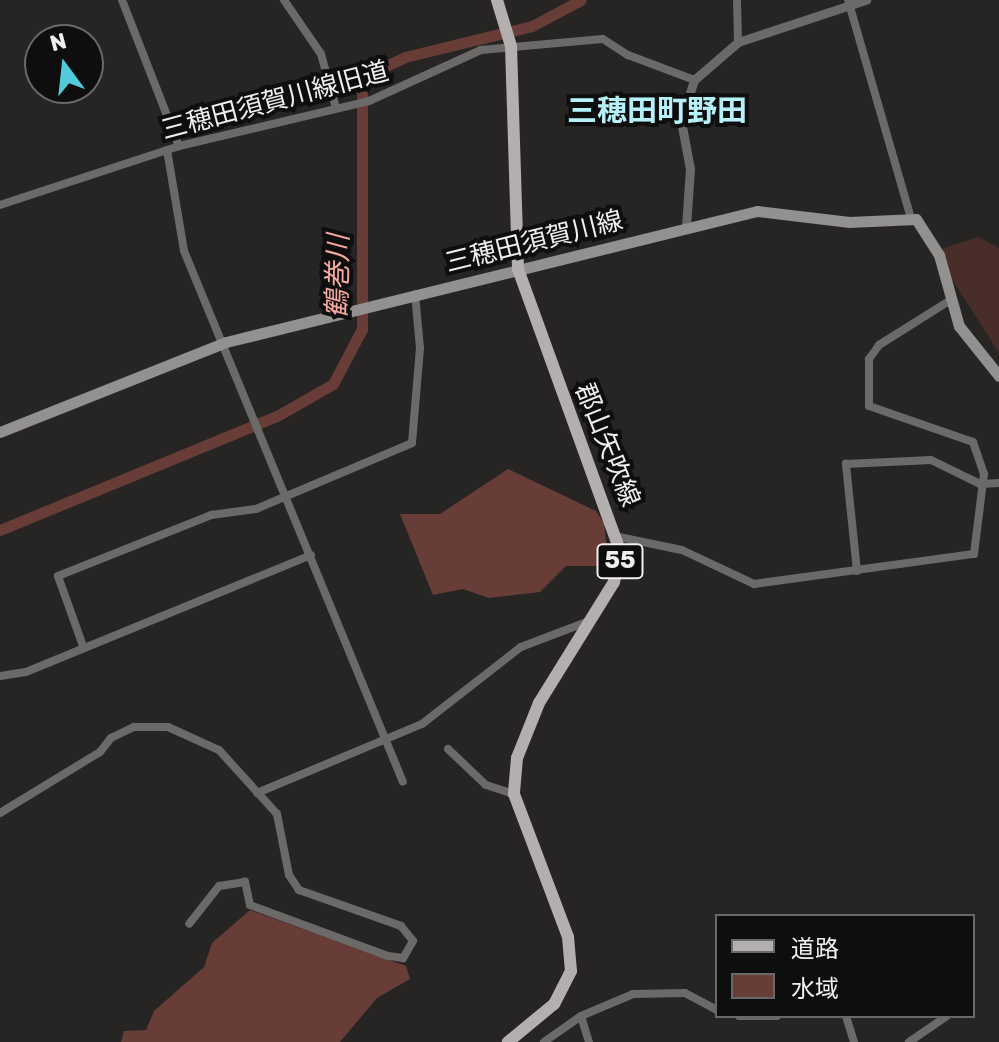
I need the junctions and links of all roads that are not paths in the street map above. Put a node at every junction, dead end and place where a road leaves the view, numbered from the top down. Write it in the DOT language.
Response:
graph roads {
  1 [pos="122,0"];
  2 [pos="284,0"];
  3 [pos="497,0"];
  4 [pos="737,0"];
  5 [pos="866,0"];
  6 [pos="849,3"];
  7 [pos="507,35"];
  8 [pos="738,42"];
  9 [pos="694,80"];
  10 [pos="336,108"];
  11 [pos="179,146"];
  12 [pos="167,150"];
  13 [pos="0,205"];
  14 [pos="911,218"];
  15 [pos="686,227"];
  16 [pos="518,269"];
  17 [pos="415,294"];
  18 [pos="949,301"];
  19 [pos="226,342"];
  20 [pos="999,376"];
  21 [pos="0,432"];
  22 [pos="999,483"];
  23 [pos="984,485"];
  24 [pos="288,495"];
  25 [pos="619,537"];
  26 [pos="311,555"];
  27 [pos="857,571"];
  28 [pos="589,621"];
  29 [pos="83,646"];
  30 [pos="0,676"];
  31 [pos="386,739"];
  32 [pos="448,749"];
  33 [pos="403,782"];
  34 [pos="257,793"];
  35 [pos="514,794"];
  36 [pos="0,813"];
  37 [pos="189,924"];
  38 [pos="715,1009"];
  39 [pos="581,1016"];
  40 [pos="847,1018"];
  41 [pos="944,1018"];
  42 [pos="508,1042"];
  43 [pos="544,1042"];
  44 [pos="589,1042"];
  45 [pos="854,1042"];
  46 [pos="909,1042"];
  1 -- 11 [label="street"];
  2 -- 10 [label="street"];
  3 -- 7 [label="main road, 郡山矢吹線 / 55"];
  4 -- 8 [label="street"];
  5 -- 6 [label="street"];
  6 -- 8 [label="street"];
  6 -- 14 [label="street"];
  7 -- 9 [label="street, 三穂田須賀川線旧道"];
  7 -- 10 [label="street, 三穂田須賀川線旧道"];
  7 -- 16 [label="main road, 郡山矢吹線 / 55"];
  8 -- 9 [label="street"];
  9 -- 15 [label="street"];
  10 -- 11 [label="street, 三穂田須賀川線旧道"];
  11 -- 12 [label="street, 三穂田須賀川線旧道"];
  12 -- 13 [label="street, 三穂田須賀川線旧道"];
  12 -- 19 [label="street"];
  14 -- 15 [label="main road, 三穂田須賀川線"];
  14 -- 18 [label="main road"];
  15 -- 16 [label="main road, 三穂田須賀川線"];
  16 -- 17 [label="main road, 三穂田須賀川線"];
  16 -- 25 [label="main road, 郡山矢吹線 / 55"];
  17 -- 19 [label="main road, 三穂田須賀川線"];
  17 -- 24 [label="street"];
  18 -- 20 [label="main road"];
  18 -- 23 [label="street"];
  19 -- 21 [label="main road, 三穂田須賀川線"];
  19 -- 24 [label="street"];
  22 -- 23 [label="street"];
  23 -- 27 [label="street"];
  23 -- 27 [label="street"];
  24 -- 26 [label="street"];
  24 -- 29 [label="street"];
  25 -- 27 [label="street"];
  25 -- 28 [label="main road, 郡山矢吹線 / 55"];
  26 -- 29 [label="street"];
  26 -- 31 [label="street"];
  28 -- 31 [label="street"];
  28 -- 35 [label="main road, 郡山矢吹線 / 55"];
  29 -- 30 [label="street"];
  31 -- 33 [label="street"];
  31 -- 34 [label="street"];
  32 -- 35 [label="street"];
  34 -- 36 [label="street"];
  34 -- 37 [label="street"];
  35 -- 42 [label="main road, 郡山矢吹線 / 55"];
  38 -- 39 [label="street"];
  39 -- 43 [label="street"];
  39 -- 44 [label="street"];
  40 -- 45 [label="street"];
  41 -- 46 [label="street"];
}
